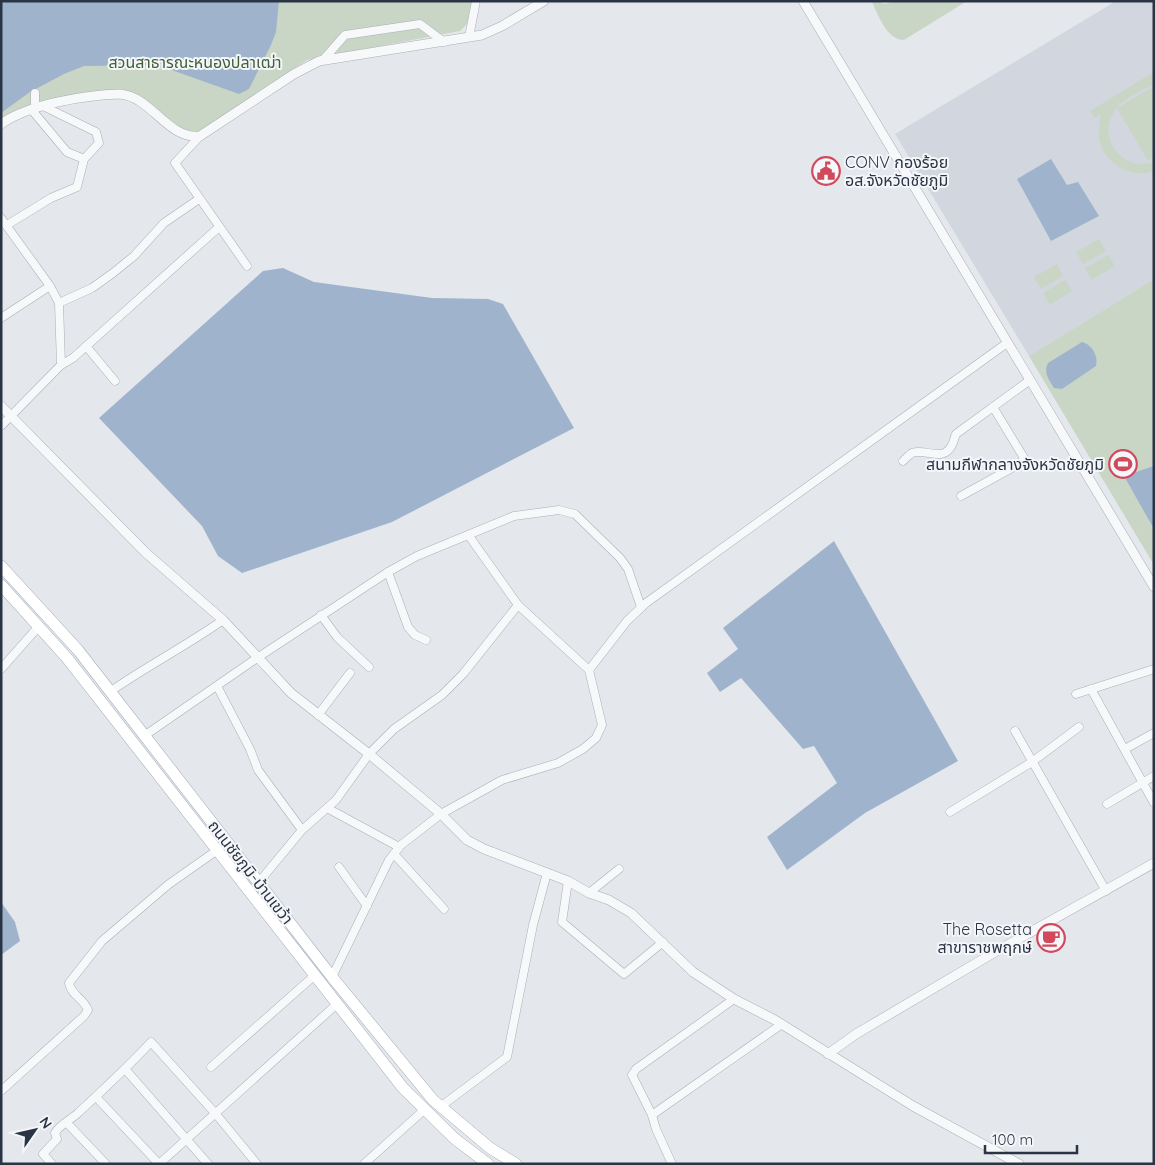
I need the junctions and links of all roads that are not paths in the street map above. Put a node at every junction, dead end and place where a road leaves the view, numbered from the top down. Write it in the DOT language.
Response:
graph roads {
  1 [pos="476,1"];
  2 [pos="544,1"];
  3 [pos="803,1"];
  4 [pos="469,37"];
  5 [pos="444,42"];
  6 [pos="323,60"];
  7 [pos="35,92"];
  8 [pos="36,108"];
  9 [pos="1,124"];
  10 [pos="200,136"];
  11 [pos="84,159"];
  12 [pos="199,199"];
  13 [pos="1,218"];
  14 [pos="6,225"];
  15 [pos="218,228"];
  16 [pos="247,266"];
  17 [pos="50,286"];
  18 [pos="59,303"];
  19 [pos="1,318"];
  20 [pos="1007,343"];
  21 [pos="86,346"];
  22 [pos="61,364"];
  23 [pos="1030,380"];
  24 [pos="116,381"];
  25 [pos="1,406"];
  26 [pos="993,407"];
  27 [pos="11,418"];
  28 [pos="1,426"];
  29 [pos="903,461"];
  30 [pos="960,496"];
  31 [pos="469,536"];
  32 [pos="1,566"];
  33 [pos="388,572"];
  34 [pos="1,586"];
  35 [pos="1154,587"];
  36 [pos="518,605"];
  37 [pos="641,607"];
  38 [pos="321,616"];
  39 [pos="223,620"];
  40 [pos="39,626"];
  41 [pos="426,640"];
  42 [pos="257,658"];
  43 [pos="369,667"];
  44 [pos="1,668"];
  45 [pos="1154,669"];
  46 [pos="589,670"];
  47 [pos="350,673"];
  48 [pos="217,686"];
  49 [pos="1091,689"];
  50 [pos="111,691"];
  51 [pos="1076,694"];
  52 [pos="318,715"];
  53 [pos="1079,727"];
  54 [pos="1015,731"];
  55 [pos="1154,733"];
  56 [pos="144,736"];
  57 [pos="1125,749"];
  58 [pos="370,754"];
  59 [pos="1032,762"];
  60 [pos="167,764"];
  61 [pos="157,774"];
  62 [pos="1154,776"];
  63 [pos="1142,782"];
  64 [pos="1107,804"];
  65 [pos="1154,804"];
  66 [pos="328,808"];
  67 [pos="950,812"];
  68 [pos="441,814"];
  69 [pos="302,830"];
  70 [pos="216,851"];
  71 [pos="396,851"];
  72 [pos="1154,863"];
  73 [pos="339,867"];
  74 [pos="619,869"];
  75 [pos="547,873"];
  76 [pos="568,881"];
  77 [pos="259,882"];
  78 [pos="1106,891"];
  79 [pos="589,893"];
  80 [pos="366,906"];
  81 [pos="444,909"];
  82 [pos="662,942"];
  83 [pos="315,975"];
  84 [pos="332,977"];
  85 [pos="734,999"];
  86 [pos="337,1004"];
  87 [pos="782,1024"];
  88 [pos="828,1054"];
  89 [pos="211,1067"];
  90 [pos="125,1069"];
  91 [pos="1,1091"];
  92 [pos="96,1097"];
  93 [pos="440,1107"];
  94 [pos="424,1110"];
  95 [pos="215,1113"];
  96 [pos="652,1115"];
  97 [pos="67,1123"];
  98 [pos="186,1139"];
  99 [pos="52,1164"];
  100 [pos="106,1164"];
  101 [pos="208,1164"];
  102 [pos="257,1164"];
  103 [pos="364,1164"];
  104 [pos="488,1164"];
  105 [pos="516,1164"];
  106 [pos="672,1164"];
  107 [pos="1019,1164"];
  1 -- 4 [label="street"];
  2 -- 4 [label="street"];
  3 -- 20 [label="street"];
  4 -- 5 [label="street"];
  5 -- 6 [label="street"];
  5 -- 6 [label="street"];
  6 -- 10 [label="street"];
  7 -- 8 [label="street"];
  8 -- 9 [label="street"];
  8 -- 10 [label="street"];
  8 -- 11 [label="street"];
  8 -- 11 [label="street"];
  10 -- 12 [label="street"];
  11 -- 14 [label="street"];
  12 -- 15 [label="street"];
  12 -- 18 [label="street"];
  13 -- 14 [label="street"];
  14 -- 17 [label="street"];
  15 -- 16 [label="street"];
  15 -- 21 [label="street"];
  17 -- 18 [label="street"];
  17 -- 19 [label="street"];
  18 -- 22 [label="street"];
  20 -- 23 [label="street"];
  20 -- 37 [label="street"];
  21 -- 22 [label="street"];
  21 -- 24 [label="street"];
  22 -- 27 [label="street"];
  23 -- 26 [label="street"];
  23 -- 35 [label="street"];
  25 -- 27 [label="street"];
  26 -- 29 [label="street"];
  26 -- 30 [label="street"];
  27 -- 28 [label="street"];
  27 -- 39 [label="street"];
  31 -- 33 [label="street"];
  31 -- 36 [label="street"];
  31 -- 37 [label="street"];
  32 -- 50 [label="main road, ถนนชัยภูมิ-บ้านเขว้า"];
  33 -- 38 [label="street"];
  33 -- 41 [label="street"];
  34 -- 40 [label="main road, ถนนชัยภูมิ-บ้านเขว้า"];
  36 -- 46 [label="street"];
  36 -- 58 [label="street"];
  37 -- 46 [label="street"];
  38 -- 42 [label="street"];
  38 -- 43 [label="street"];
  39 -- 42 [label="street"];
  39 -- 50 [label="street"];
  40 -- 44 [label="street"];
  40 -- 61 [label="main road, ถนนชัยภูมิ-บ้านเขว้า"];
  42 -- 48 [label="street"];
  42 -- 52 [label="street"];
  45 -- 49 [label="street"];
  46 -- 68 [label="street"];
  47 -- 52 [label="street"];
  48 -- 56 [label="street"];
  48 -- 69 [label="street"];
  49 -- 51 [label="street"];
  49 -- 57 [label="street"];
  50 -- 56 [label="main road, ถนนชัยภูมิ-บ้านเขว้า"];
  52 -- 58 [label="street"];
  53 -- 59 [label="street"];
  54 -- 59 [label="street"];
  55 -- 57 [label="street"];
  56 -- 60 [label="main road, ถนนชัยภูมิ-บ้านเขว้า"];
  57 -- 63 [label="street"];
  58 -- 66 [label="street"];
  58 -- 68 [label="street"];
  59 -- 67 [label="street"];
  59 -- 78 [label="street"];
  60 -- 61 [label="main road"];
  60 -- 77 [label="main road, ถนนชัยภูมิ-บ้านเขว้า"];
  61 -- 70 [label="main road, ถนนชัยภูมิ-บ้านเขว้า"];
  62 -- 63 [label="street"];
  63 -- 64 [label="street"];
  63 -- 65 [label="street"];
  66 -- 69 [label="street"];
  66 -- 71 [label="street"];
  68 -- 71 [label="street"];
  68 -- 75 [label="street"];
  69 -- 77 [label="street"];
  70 -- 83 [label="main road, ถนนชัยภูมิ-บ้านเขว้า"];
  70 -- 91 [label="street"];
  71 -- 80 [label="street"];
  71 -- 81 [label="street"];
  72 -- 78 [label="street"];
  73 -- 80 [label="street"];
  74 -- 79 [label="street"];
  75 -- 76 [label="street"];
  75 -- 93 [label="street"];
  76 -- 79 [label="street"];
  76 -- 82 [label="street"];
  77 -- 84 [label="main road, ถนนชัยภูมิ-บ้านเขว้า"];
  78 -- 88 [label="street"];
  79 -- 82 [label="street"];
  80 -- 84 [label="street"];
  82 -- 85 [label="street"];
  83 -- 86 [label="main road, ถนนชัยภูมิ-บ้านเขว้า"];
  83 -- 89 [label="street"];
  84 -- 93 [label="main road, ถนนชัยภูมิ-บ้านเขว้า"];
  85 -- 87 [label="street"];
  85 -- 96 [label="street"];
  86 -- 94 [label="main road, ถนนชัยภูมิ-บ้านเขว้า"];
  86 -- 95 [label="street"];
  87 -- 88 [label="street"];
  87 -- 96 [label="street"];
  88 -- 107 [label="street"];
  90 -- 92 [label="street"];
  90 -- 95 [label="street"];
  90 -- 98 [label="street"];
  92 -- 97 [label="street"];
  92 -- 98 [label="street"];
  93 -- 105 [label="main road, ถนนชัยภูมิ-บ้านเขว้า"];
  94 -- 103 [label="street"];
  94 -- 104 [label="main road, ถนนชัยภูมิ-บ้านเขว้า"];
  95 -- 98 [label="street"];
  95 -- 102 [label="street"];
  96 -- 106 [label="street"];
  97 -- 99 [label="street"];
  97 -- 100 [label="street"];
  98 -- 101 [label="street"];
}
